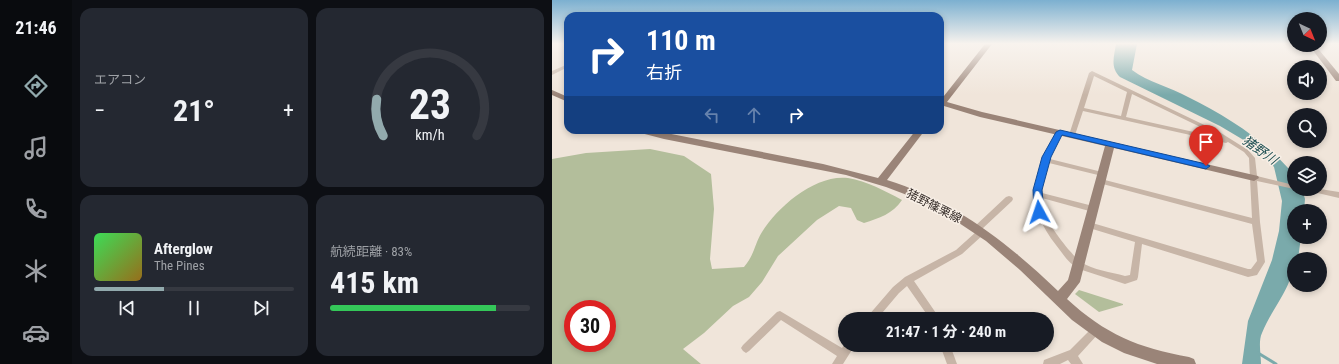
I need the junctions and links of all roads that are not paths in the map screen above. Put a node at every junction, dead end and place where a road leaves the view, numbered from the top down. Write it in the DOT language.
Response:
graph roads {
  1 [pos="976,61"];
  2 [pos="1325,61"];
  3 [pos="564,67"];
  4 [pos="552,73"];
  5 [pos="1339,79"];
  6 [pos="1130,91"];
  7 [pos="552,92"];
  8 [pos="564,98"];
  9 [pos="944,101"];
  10 [pos="944,106"];
  11 [pos="1080,109"];
  12 [pos="1123,118"];
  13 [pos="1060,132"];
  14 [pos="656,134"];
  15 [pos="667,134"];
  16 [pos="918,134"];
  17 [pos="1072,135"];
  18 [pos="664,136"];
  19 [pos="1232,142"];
  20 [pos="1110,144"];
  21 [pos="1046,160"];
  22 [pos="1101,178"];
  23 [pos="1254,178"];
  24 [pos="881,181"];
  25 [pos="1287,185"];
  26 [pos="1327,193"];
  27 [pos="1038,194"];
  28 [pos="1339,195"];
  29 [pos="1009,199"];
  30 [pos="1094,209"];
  31 [pos="1256,222"];
  32 [pos="1089,225"];
  33 [pos="979,231"];
  34 [pos="1139,240"];
  35 [pos="1078,265"];
  36 [pos="908,280"];
  37 [pos="1059,298"];
  38 [pos="877,312"];
  39 [pos="930,312"];
  40 [pos="1096,330"];
  41 [pos="746,348"];
  42 [pos="948,352"];
  43 [pos="843,354"];
  44 [pos="1070,355"];
  45 [pos="837,364"];
  46 [pos="952,364"];
  47 [pos="1048,364"];
  48 [pos="1078,364"];
  49 [pos="1188,364"];
  1 -- 9 [label="street"];
  2 -- 5 [label="street"];
  3 -- 4 [label="street"];
  6 -- 11 [label="street"];
  6 -- 12 [label="street"];
  6 -- 19 [label="street"];
  7 -- 8 [label="street"];
  10 -- 13 [label="street"];
  11 -- 12 [label="street"];
  11 -- 17 [label="street"];
  12 -- 19 [label="street"];
  13 -- 17 [label="street"];
  13 -- 21 [label="street"];
  14 -- 18 [label="street, 猪野篠栗線"];
  15 -- 18 [label="street"];
  16 -- 24 [label="street"];
  17 -- 20 [label="street"];
  18 -- 24 [label="street, 猪野篠栗線"];
  19 -- 23 [label="street"];
  20 -- 22 [label="street"];
  20 -- 23 [label="street"];
  21 -- 22 [label="street"];
  21 -- 27 [label="street"];
  22 -- 30 [label="street"];
  22 -- 31 [label="street"];
  23 -- 25 [label="street"];
  23 -- 31 [label="street"];
  24 -- 33 [label="street, 猪野篠栗線"];
  26 -- 28 [label="street"];
  27 -- 30 [label="street"];
  27 -- 35 [label="street"];
  29 -- 33 [label="street"];
  30 -- 32 [label="street"];
  31 -- 34 [label="street"];
  32 -- 34 [label="street"];
  32 -- 35 [label="street"];
  33 -- 36 [label="street"];
  33 -- 37 [label="street, 猪野篠栗線"];
  34 -- 35 [label="street"];
  35 -- 37 [label="street"];
  36 -- 38 [label="street"];
  36 -- 39 [label="street"];
  37 -- 40 [label="street, 猪野篠栗線"];
  40 -- 44 [label="street"];
  40 -- 49 [label="street, 猪野篠栗線"];
  41 -- 43 [label="street"];
  42 -- 46 [label="street"];
  43 -- 45 [label="street"];
  44 -- 47 [label="street"];
  44 -- 48 [label="street"];
}
